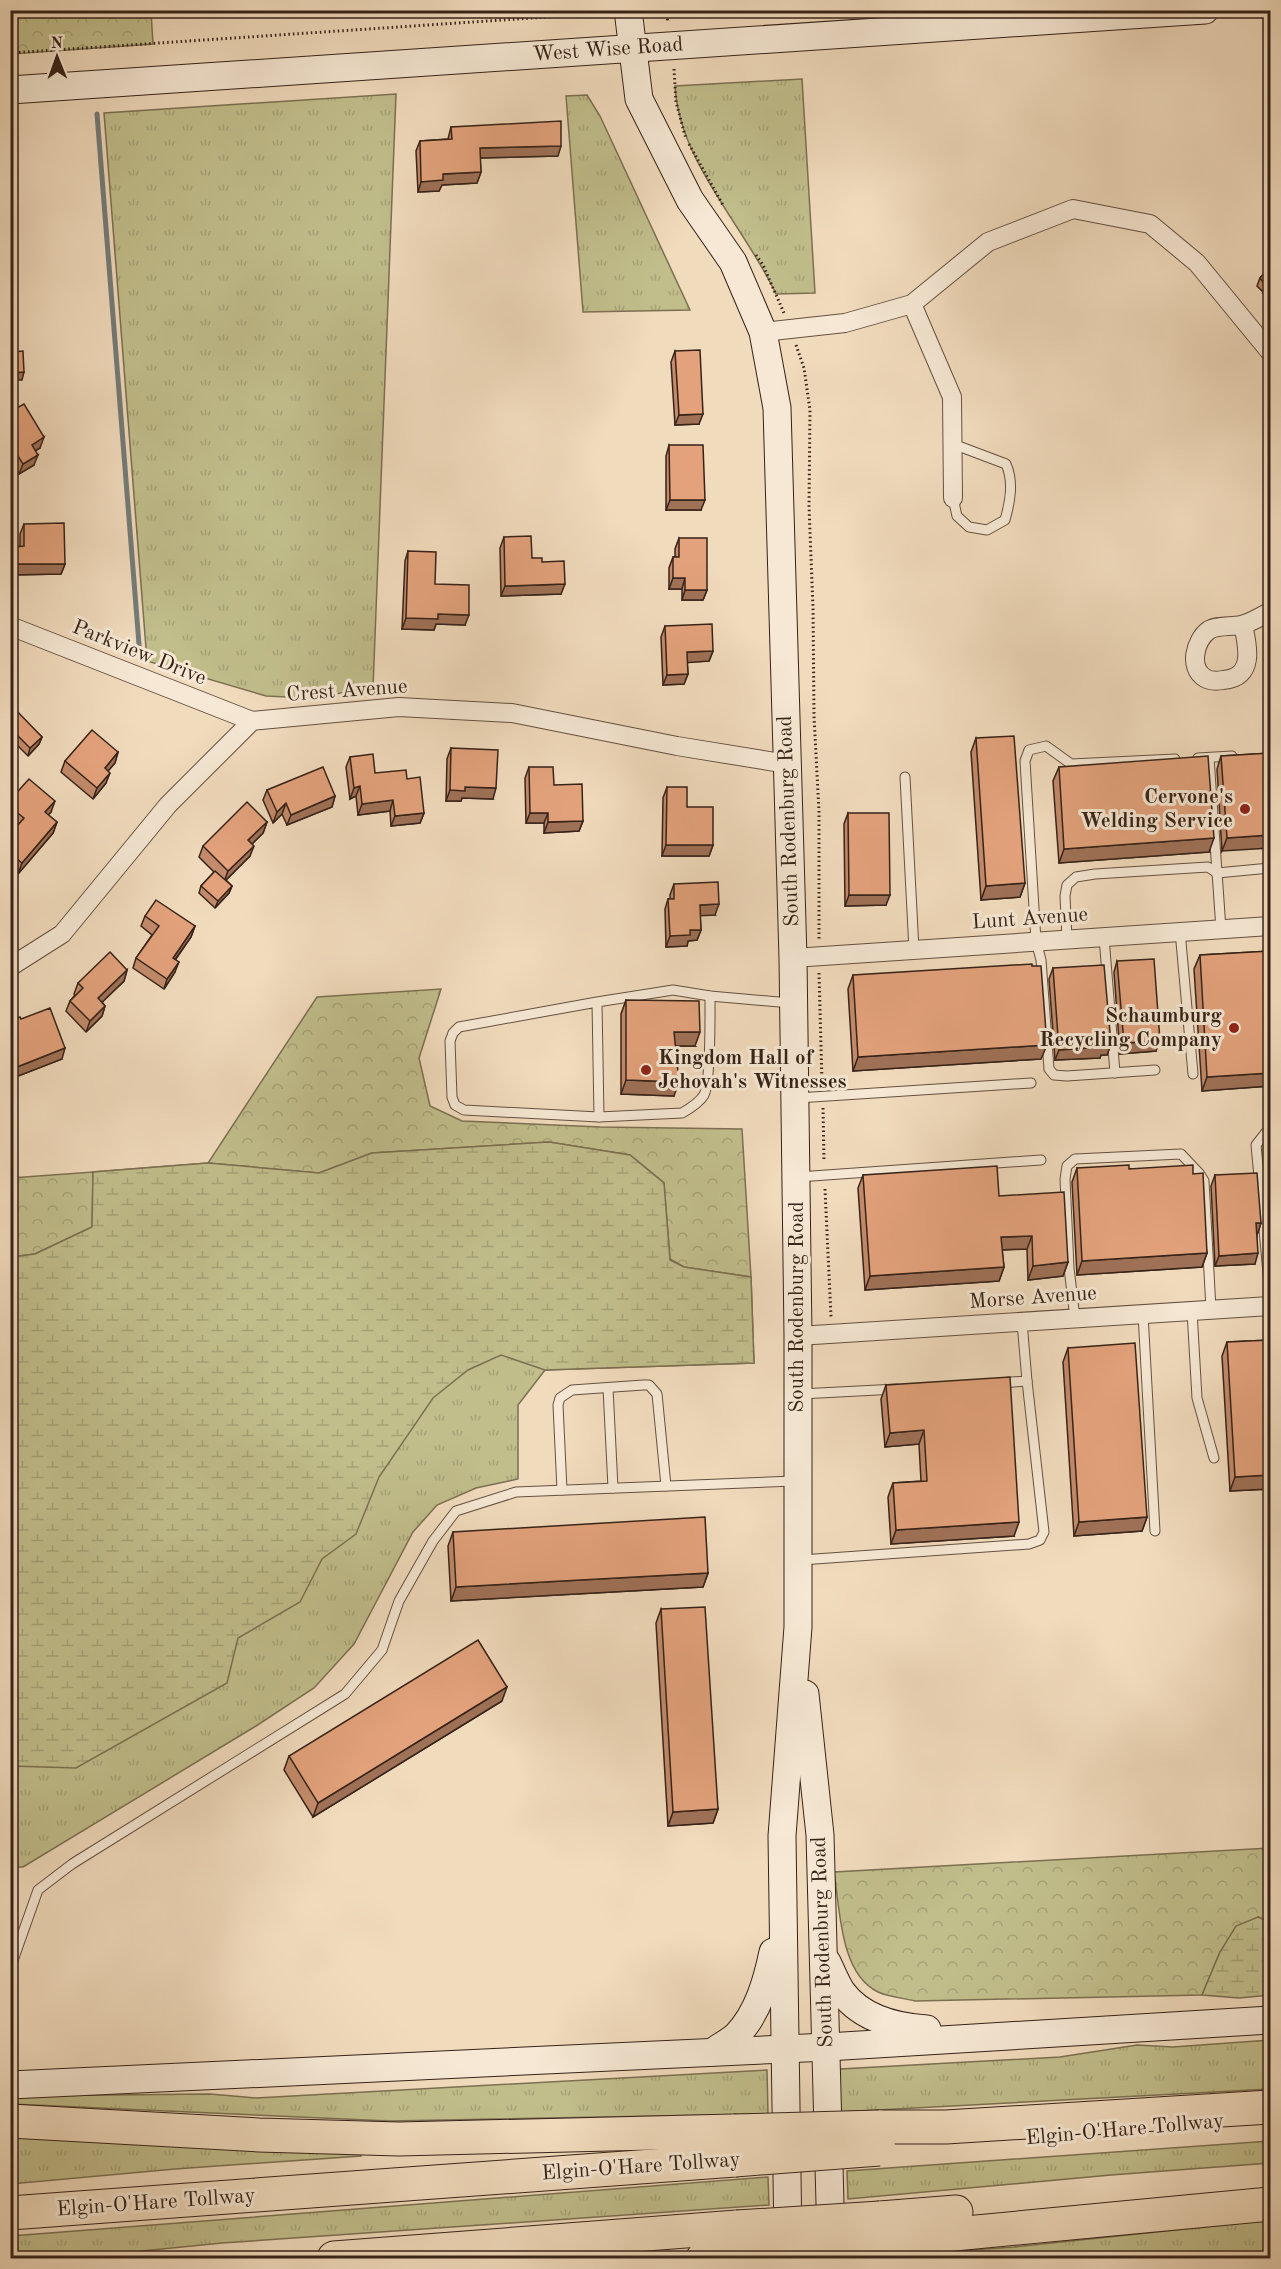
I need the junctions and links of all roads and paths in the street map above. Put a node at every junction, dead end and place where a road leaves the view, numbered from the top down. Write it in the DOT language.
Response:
graph roads {
  1 [pos="628,10"];
  2 [pos="1205,10"];
  3 [pos="588,14"];
  4 [pos="633,48"];
  5 [pos="10,53"];
  6 [pos="10,90"];
  7 [pos="912,304"];
  8 [pos="763,332"];
  9 [pos="1270,352"];
  10 [pos="952,444"];
  11 [pos="953,498"];
  12 [pos="1270,612"];
  13 [pos="1243,625"];
  14 [pos="10,626"];
  15 [pos="252,721"];
  16 [pos="1247,755"];
  17 [pos="1209,758"];
  18 [pos="787,764"];
  19 [pos="905,777"];
  20 [pos="1270,868"];
  21 [pos="1217,873"];
  22 [pos="1270,926"];
  23 [pos="1221,929"];
  24 [pos="1180,931"];
  25 [pos="1104,937"];
  26 [pos="1067,939"];
  27 [pos="1036,941"];
  28 [pos="914,950"];
  29 [pos="794,958"];
  30 [pos="10,967"];
  31 [pos="710,996"];
  32 [pos="597,1002"];
  33 [pos="794,1003"];
  34 [pos="1155,1071"];
  35 [pos="1115,1073"];
  36 [pos="1192,1074"];
  37 [pos="1031,1083"];
  38 [pos="795,1098"];
  39 [pos="599,1117"];
  40 [pos="1270,1131"];
  41 [pos="1041,1160"];
  42 [pos="796,1177"];
  43 [pos="1268,1245"];
  44 [pos="1270,1294"];
  45 [pos="1270,1306"];
  46 [pos="1212,1309"];
  47 [pos="1192,1311"];
  48 [pos="1143,1314"];
  49 [pos="1075,1318"];
  50 [pos="1022,1322"];
  51 [pos="798,1336"];
  52 [pos="1027,1381"];
  53 [pos="992,1383"];
  54 [pos="608,1388"];
  55 [pos="912,1388"];
  56 [pos="798,1394"];
  57 [pos="1214,1458"];
  58 [pos="798,1481"];
  59 [pos="666,1486"];
  60 [pos="613,1488"];
  61 [pos="562,1490"];
  62 [pos="1155,1531"];
  63 [pos="798,1560"];
  64 [pos="798,1628"];
  65 [pos="783,1907"];
  66 [pos="824,1957"];
  67 [pos="10,1969"];
  68 [pos="1270,2020"];
  69 [pos="973,2037"];
  70 [pos="827,2047"];
  71 [pos="784,2049"];
  72 [pos="713,2052"];
  73 [pos="10,2085"];
  74 [pos="1270,2107"];
  75 [pos="1270,2119"];
  76 [pos="10,2121"];
  77 [pos="879,2138"];
  78 [pos="735,2145"];
  79 [pos="1270,2188"];
  80 [pos="1270,2204"];
  81 [pos="10,2213"];
  82 [pos="880,2230"];
  83 [pos="737,2241"];
  84 [pos="334,2259"];
  85 [pos="703,2259"];
  86 [pos="788,2259"];
  87 [pos="832,2259"];
  1 -- 4 [label="street, South Rodenburg Road"];
  2 -- 4 [label="street, West Wise Road"];
  3 -- 5 [label="path"];
  4 -- 6 [label="street, West Wise Road"];
  4 -- 8 [label="street, South Rodenburg Road"];
  7 -- 8 [label="street"];
  7 -- 9 [label="street"];
  7 -- 10 [label="street"];
  8 -- 18 [label="street, South Rodenburg Road"];
  10 -- 11 [label="street"];
  10 -- 11 [label="lane"];
  12 -- 13 [label="street"];
  14 -- 15 [label="street, Parkview Drive"];
  15 -- 18 [label="street, Crest Avenue"];
  15 -- 30 [label="street"];
  16 -- 17 [label="lane"];
  17 -- 21 [label="lane"];
  17 -- 27 [label="lane"];
  18 -- 29 [label="street, South Rodenburg Road"];
  19 -- 28 [label="lane"];
  20 -- 21 [label="lane"];
  21 -- 23 [label="lane"];
  21 -- 26 [label="lane"];
  22 -- 23 [label="street, Lunt Avenue"];
  23 -- 24 [label="street, Lunt Avenue"];
  24 -- 25 [label="street, Lunt Avenue"];
  24 -- 36 [label="lane"];
  25 -- 26 [label="street, Lunt Avenue"];
  25 -- 35 [label="lane"];
  26 -- 27 [label="street, Lunt Avenue"];
  27 -- 28 [label="street, Lunt Avenue"];
  27 -- 35 [label="lane"];
  28 -- 29 [label="street, Lunt Avenue"];
  29 -- 33 [label="street, South Rodenburg Road"];
  31 -- 32 [label="lane"];
  31 -- 33 [label="lane"];
  31 -- 39 [label="lane"];
  32 -- 39 [label="lane"];
  32 -- 39 [label="lane"];
  33 -- 38 [label="street, South Rodenburg Road"];
  34 -- 35 [label="lane"];
  37 -- 38 [label="lane"];
  38 -- 42 [label="street, South Rodenburg Road"];
  40 -- 43 [label="lane"];
  41 -- 42 [label="lane"];
  42 -- 51 [label="street, South Rodenburg Road"];
  43 -- 44 [label="lane"];
  45 -- 46 [label="street, Morse Avenue"];
  46 -- 47 [label="street, Morse Avenue"];
  46 -- 49 [label="lane"];
  47 -- 48 [label="street, Morse Avenue"];
  47 -- 57 [label="lane"];
  48 -- 49 [label="street, Morse Avenue"];
  48 -- 62 [label="lane"];
  49 -- 50 [label="street, Morse Avenue"];
  50 -- 51 [label="street, Morse Avenue"];
  50 -- 52 [label="lane"];
  51 -- 56 [label="street, South Rodenburg Road"];
  52 -- 53 [label="lane"];
  52 -- 63 [label="lane"];
  54 -- 59 [label="lane"];
  54 -- 60 [label="lane"];
  54 -- 61 [label="lane"];
  55 -- 56 [label="lane"];
  56 -- 58 [label="street, South Rodenburg Road"];
  58 -- 59 [label="lane"];
  58 -- 63 [label="street, South Rodenburg Road"];
  59 -- 60 [label="lane"];
  60 -- 61 [label="lane"];
  61 -- 67 [label="lane"];
  63 -- 64 [label="street, South Rodenburg Road"];
  64 -- 65 [label="street, South Rodenburg Road"];
  64 -- 66 [label="street, South Rodenburg Road"];
  65 -- 71 [label="street, South Rodenburg Road"];
  65 -- 72 [label="street"];
  66 -- 69 [label="street"];
  66 -- 70 [label="street, South Rodenburg Road"];
  68 -- 69 [label="street"];
  69 -- 70 [label="street"];
  70 -- 71 [label="street"];
  70 -- 87 [label="street, South Rodenburg Road"];
  71 -- 72 [label="street"];
  71 -- 86 [label="street, South Rodenburg Road"];
  72 -- 73 [label="street"];
  74 -- 77 [label="highway"];
  75 -- 77 [label="highway, Elgin-O'Hare Tollway"];
  76 -- 78 [label="highway"];
  77 -- 78 [label="highway, Elgin-O'Hare Tollway, bridge"];
  78 -- 81 [label="highway, Elgin-O'Hare Tollway"];
  79 -- 82 [label="highway"];
  80 -- 82 [label="highway"];
  82 -- 83 [label="highway, bridge"];
  83 -- 84 [label="highway"];
  83 -- 85 [label="highway"];
}
